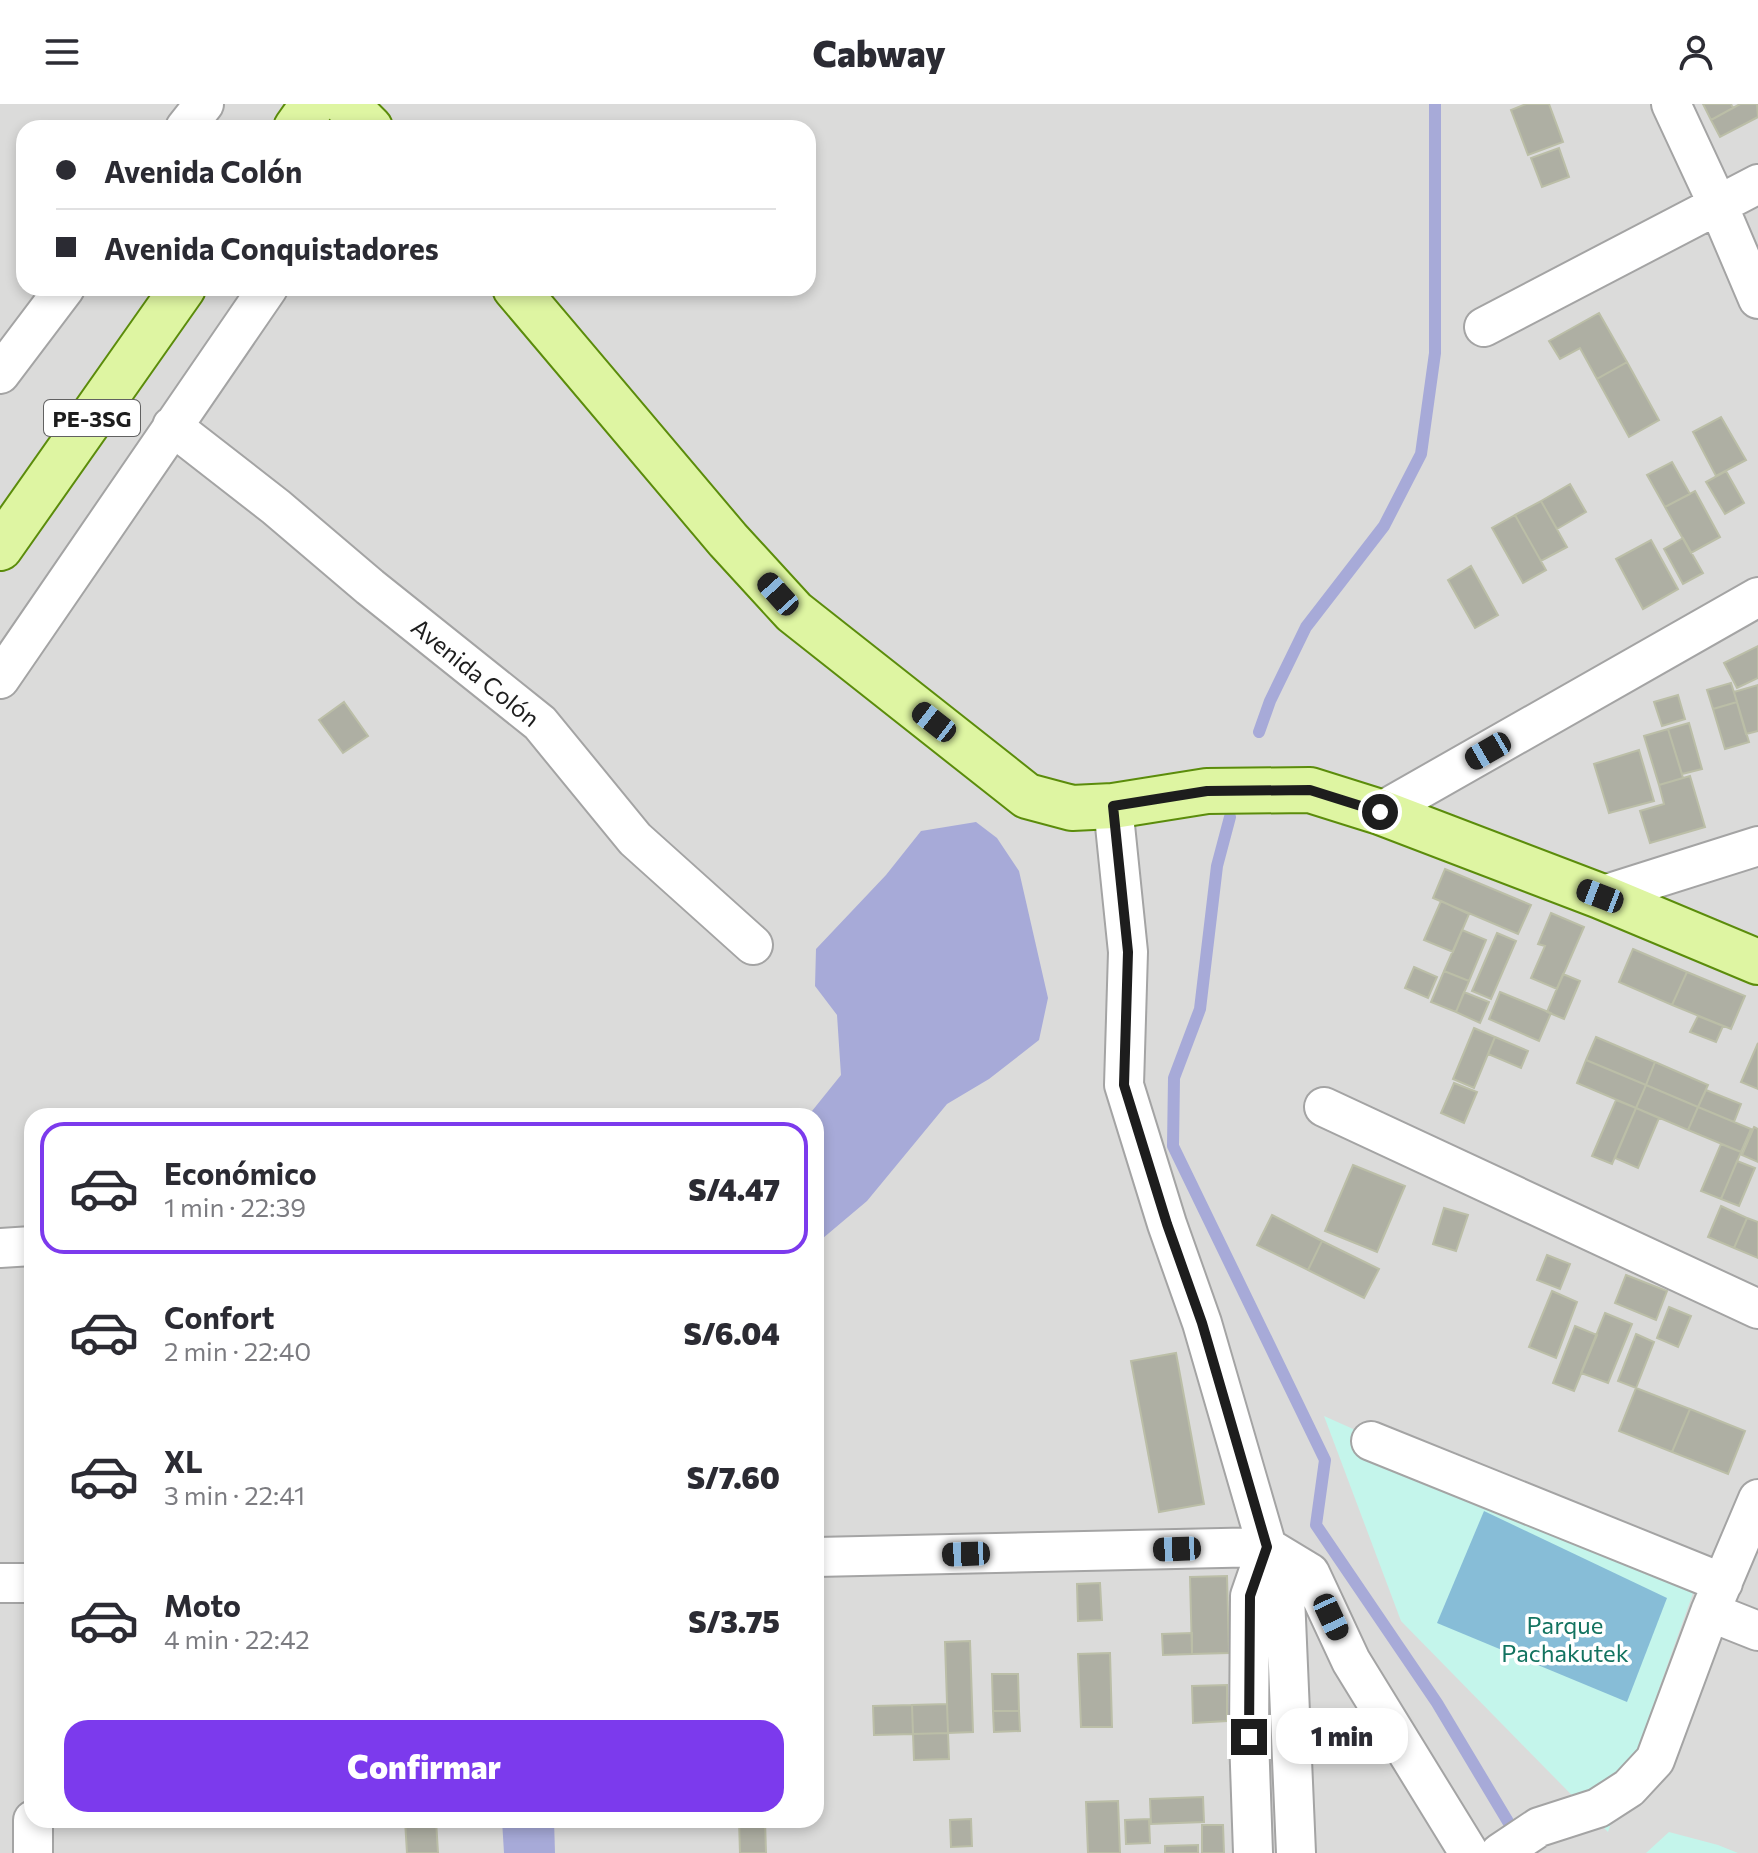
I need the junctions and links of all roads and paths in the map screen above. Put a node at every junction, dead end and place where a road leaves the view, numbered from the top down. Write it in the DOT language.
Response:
graph roads {
  1 [pos="204,104"];
  2 [pos="346,104"];
  3 [pos="1671,104"];
  4 [pos="191,120"];
  5 [pos="362,120"];
  6 [pos="1758,184"];
  7 [pos="1718,205"];
  8 [pos="59,296"];
  9 [pos="177,296"];
  10 [pos="262,296"];
  11 [pos="522,296"];
  12 [pos="1758,299"];
  13 [pos="1484,327"];
  14 [pos="0,374"];
  15 [pos="172,426"];
  16 [pos="0,548"];
  17 [pos="1758,597"];
  18 [pos="0,679"];
  19 [pos="1113,806"];
  20 [pos="1380,812"];
  21 [pos="1758,846"];
  22 [pos="1600,896"];
  23 [pos="753,945"];
  24 [pos="1758,962"];
  25 [pos="1324,1107"];
  26 [pos="24,1246"];
  27 [pos="0,1248"];
  28 [pos="1758,1309"];
  29 [pos="1371,1441"];
  30 [pos="1758,1499"];
  31 [pos="1267,1547"];
  32 [pos="824,1557"];
  33 [pos="0,1583"];
  34 [pos="24,1583"];
  35 [pos="1716,1598"];
  36 [pos="1758,1631"];
  37 [pos="33,1828"];
  38 [pos="33,1853"];
  39 [pos="1253,1853"];
  40 [pos="1296,1853"];
  41 [pos="1469,1853"];
  42 [pos="1500,1853"];
  1 -- 4 [label="street"];
  2 -- 5 [label="main road"];
  3 -- 7 [label="street"];
  6 -- 7 [label="street"];
  7 -- 12 [label="street"];
  7 -- 13 [label="street"];
  8 -- 14 [label="street"];
  9 -- 16 [label="main road, PE-3SG"];
  10 -- 15 [label="street"];
  11 -- 19 [label="main road"];
  15 -- 18 [label="street"];
  15 -- 23 [label="street, Avenida Colón"];
  17 -- 20 [label="street"];
  19 -- 20 [label="main road"];
  19 -- 31 [label="street"];
  20 -- 22 [label="main road"];
  21 -- 22 [label="street"];
  22 -- 24 [label="main road"];
  25 -- 28 [label="street"];
  26 -- 27 [label="street"];
  29 -- 35 [label="street"];
  30 -- 35 [label="street"];
  31 -- 32 [label="street"];
  31 -- 39 [label="street"];
  31 -- 40 [label="street"];
  31 -- 41 [label="street"];
  33 -- 34 [label="street"];
  35 -- 36 [label="street"];
  35 -- 42 [label="street"];
  37 -- 38 [label="street"];
}
